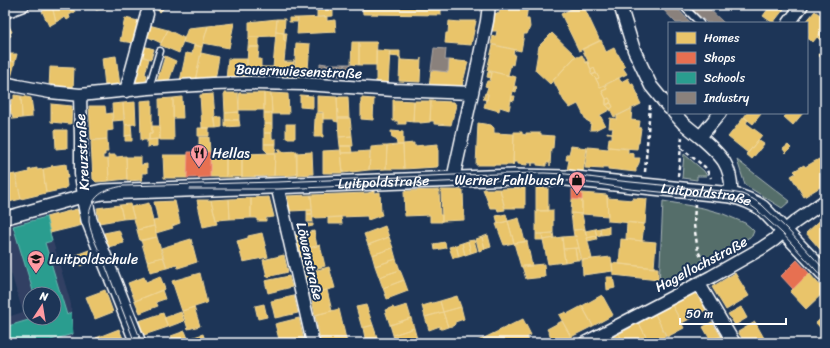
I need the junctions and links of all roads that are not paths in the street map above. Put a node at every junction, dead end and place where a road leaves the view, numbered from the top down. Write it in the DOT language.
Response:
graph roads {
  1 [pos="23,5"];
  2 [pos="489,5"];
  3 [pos="620,5"];
  4 [pos="682,5"];
  5 [pos="802,5"];
  6 [pos="5,12"];
  7 [pos="147,14"];
  8 [pos="699,22"];
  9 [pos="790,22"];
  10 [pos="160,52"];
  11 [pos="5,83"];
  12 [pos="149,88"];
  13 [pos="126,91"];
  14 [pos="472,93"];
  15 [pos="80,95"];
  16 [pos="668,107"];
  17 [pos="675,114"];
  18 [pos="719,114"];
  19 [pos="700,137"];
  20 [pos="453,179"];
  21 [pos="278,185"];
  22 [pos="731,188"];
  23 [pos="84,196"];
  24 [pos="825,201"];
  25 [pos="5,218"];
  26 [pos="785,231"];
  27 [pos="825,274"];
  28 [pos="699,284"];
  29 [pos="138,343"];
  30 [pos="313,343"];
  31 [pos="585,343"];
  32 [pos="734,343"];
  1 -- 6 [label="street"];
  2 -- 14 [label="street"];
  3 -- 16 [label="street"];
  4 -- 8 [label="lane"];
  5 -- 9 [label="street"];
  7 -- 13 [label="street"];
  10 -- 12 [label="lane"];
  11 -- 15 [label="street, Bauernwiesenstraße"];
  12 -- 13 [label="street, Bauernwiesenstraße"];
  12 -- 14 [label="street, Bauernwiesenstraße"];
  13 -- 15 [label="street, Bauernwiesenstraße"];
  14 -- 20 [label="street"];
  15 -- 23 [label="street, Kreuzstraße"];
  17 -- 19 [label="street"];
  18 -- 19 [label="street"];
  19 -- 22 [label="street"];
  20 -- 21 [label="street, Luitpoldstraße"];
  20 -- 22 [label="street, Luitpoldstraße"];
  21 -- 23 [label="street, Luitpoldstraße"];
  21 -- 30 [label="street, Löwenstraße"];
  22 -- 26 [label="street, Luitpoldstraße"];
  23 -- 25 [label="street, Luitpoldstraße"];
  23 -- 29 [label="street, Kreuzstraße"];
  24 -- 26 [label="street, Hagellochstraße"];
  26 -- 27 [label="street, Luitpoldstraße"];
  26 -- 28 [label="street, Hagellochstraße"];
  28 -- 31 [label="street, Hagellochstraße"];
  28 -- 32 [label="street"];
}
